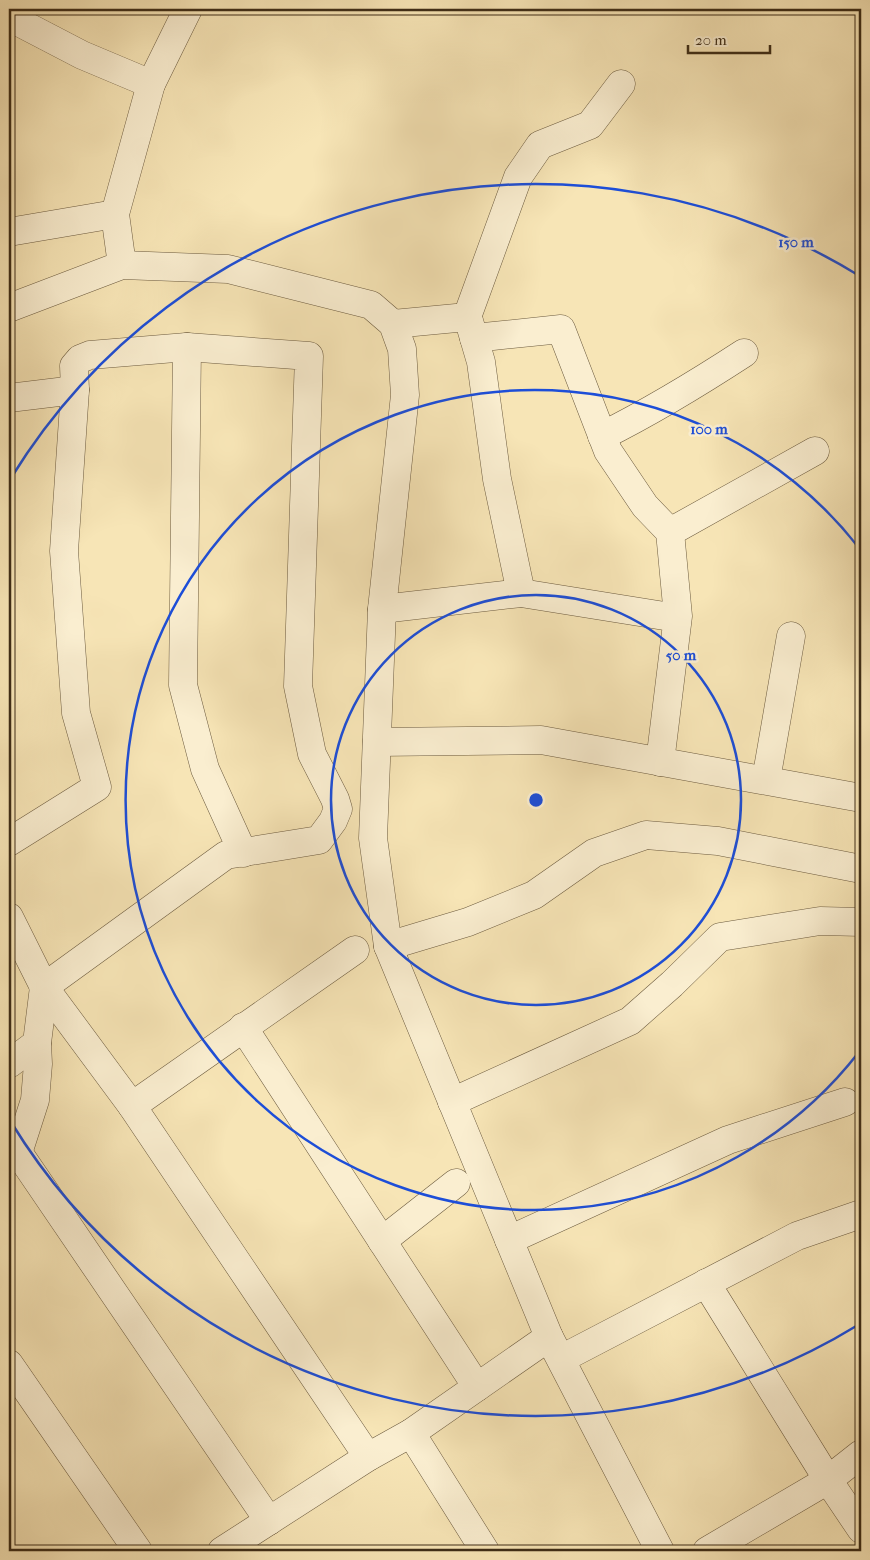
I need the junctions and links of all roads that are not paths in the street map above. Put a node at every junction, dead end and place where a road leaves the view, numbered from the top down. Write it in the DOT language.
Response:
graph roads {
  1 [pos="188,9"];
  2 [pos="9,17"];
  3 [pos="151,84"];
  4 [pos="621,84"];
  5 [pos="115,214"];
  6 [pos="9,232"];
  7 [pos="122,265"];
  8 [pos="9,308"];
  9 [pos="393,324"];
  10 [pos="471,328"];
  11 [pos="187,347"];
  12 [pos="744,353"];
  13 [pos="74,390"];
  14 [pos="9,398"];
  15 [pos="602,436"];
  16 [pos="815,452"];
  17 [pos="670,532"];
  18 [pos="521,593"];
  19 [pos="382,609"];
  20 [pos="677,618"];
  21 [pos="791,636"];
  22 [pos="377,742"];
  23 [pos="660,762"];
  24 [pos="766,780"];
  25 [pos="861,798"];
  26 [pos="9,842"];
  27 [pos="243,853"];
  28 [pos="861,869"];
  29 [pos="9,917"];
  30 [pos="861,922"];
  31 [pos="16,944"];
  32 [pos="388,946"];
  33 [pos="355,950"];
  34 [pos="44,987"];
  35 [pos="243,1027"];
  36 [pos="37,1043"];
  37 [pos="9,1064"];
  38 [pos="452,1102"];
  39 [pos="845,1102"];
  40 [pos="132,1106"];
  41 [pos="12,1151"];
  42 [pos="456,1184"];
  43 [pos="861,1214"];
  44 [pos="509,1240"];
  45 [pos="382,1241"];
  46 [pos="706,1283"];
  47 [pos="546,1346"];
  48 [pos="9,1364"];
  49 [pos="477,1387"];
  50 [pos="411,1433"];
  51 [pos="861,1454"];
  52 [pos="368,1457"];
  53 [pos="828,1480"];
  54 [pos="269,1521"];
  55 [pos="861,1529"];
  56 [pos="251,1543"];
  57 [pos="138,1551"];
  58 [pos="222,1551"];
  59 [pos="485,1551"];
  60 [pos="660,1551"];
  61 [pos="707,1551"];
  1 -- 3 [label="street"];
  2 -- 3 [label="street"];
  3 -- 5 [label="street"];
  4 -- 10 [label="street"];
  5 -- 6 [label="street"];
  5 -- 7 [label="street"];
  7 -- 8 [label="street"];
  7 -- 9 [label="street"];
  9 -- 10 [label="street"];
  9 -- 19 [label="street"];
  10 -- 15 [label="street"];
  10 -- 18 [label="street"];
  11 -- 13 [label="street"];
  11 -- 27 [label="street"];
  11 -- 27 [label="street"];
  12 -- 15 [label="street"];
  13 -- 14 [label="street"];
  13 -- 26 [label="street"];
  15 -- 17 [label="street"];
  16 -- 17 [label="street"];
  17 -- 20 [label="street"];
  18 -- 19 [label="street"];
  18 -- 20 [label="street"];
  19 -- 22 [label="street"];
  20 -- 23 [label="street"];
  21 -- 24 [label="street"];
  22 -- 23 [label="street"];
  22 -- 32 [label="street"];
  23 -- 24 [label="street"];
  24 -- 25 [label="street"];
  27 -- 34 [label="street"];
  28 -- 32 [label="street"];
  29 -- 31 [label="street"];
  30 -- 38 [label="street"];
  31 -- 34 [label="street"];
  32 -- 38 [label="street"];
  33 -- 35 [label="street"];
  34 -- 36 [label="street"];
  34 -- 40 [label="street"];
  35 -- 40 [label="street"];
  35 -- 45 [label="street"];
  36 -- 37 [label="street"];
  36 -- 41 [label="street"];
  38 -- 44 [label="street"];
  39 -- 44 [label="street"];
  40 -- 52 [label="street"];
  41 -- 54 [label="street"];
  42 -- 45 [label="street"];
  43 -- 46 [label="street"];
  44 -- 47 [label="street"];
  45 -- 49 [label="street"];
  46 -- 47 [label="street"];
  46 -- 53 [label="street"];
  47 -- 49 [label="street"];
  47 -- 60 [label="street"];
  48 -- 57 [label="street"];
  49 -- 50 [label="street"];
  50 -- 52 [label="street"];
  50 -- 59 [label="street"];
  51 -- 53 [label="street"];
  52 -- 54 [label="street"];
  53 -- 55 [label="street"];
  53 -- 61 [label="street"];
  54 -- 56 [label="street"];
  56 -- 58 [label="street"];
}
